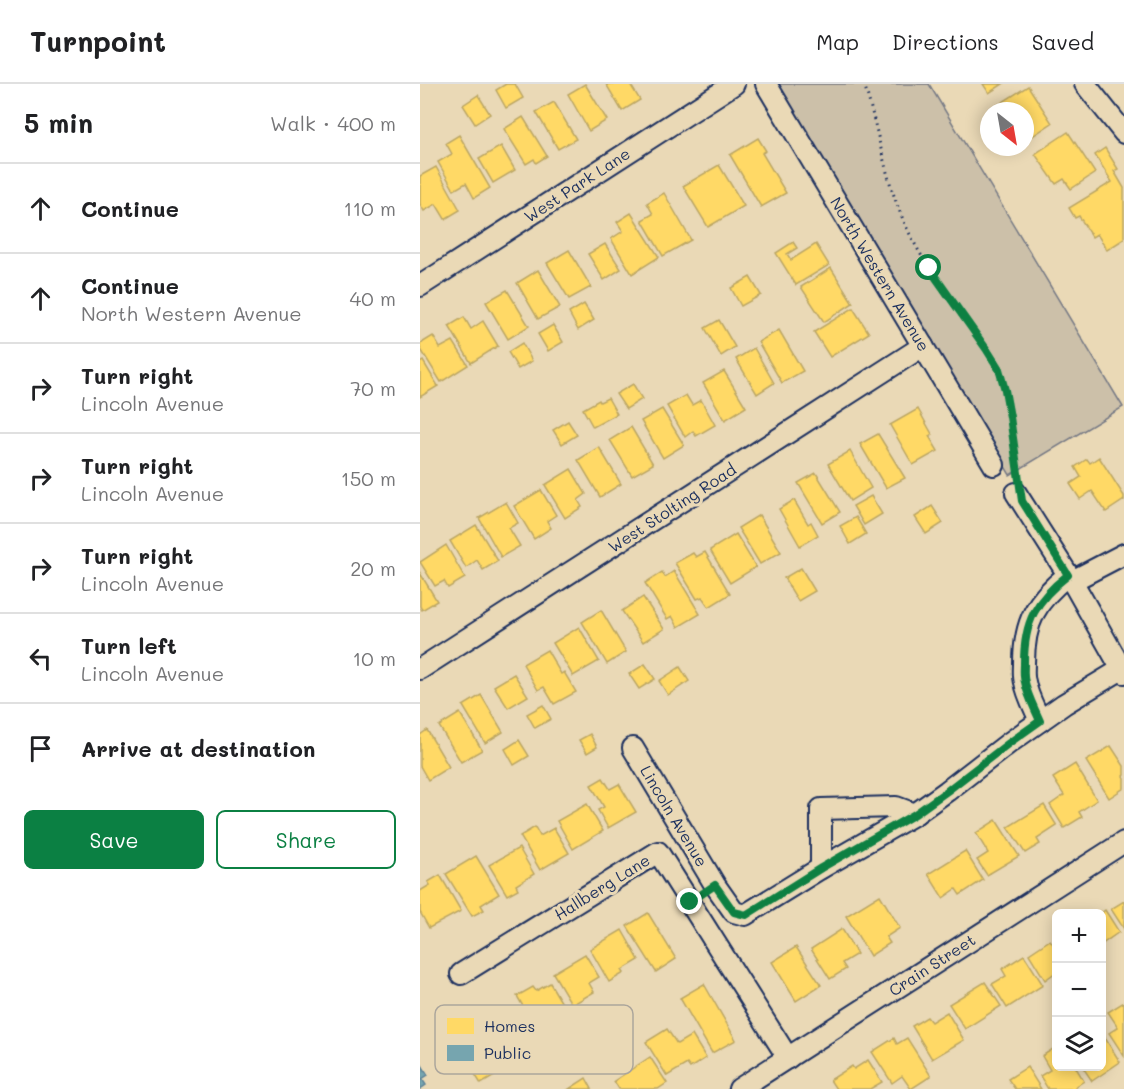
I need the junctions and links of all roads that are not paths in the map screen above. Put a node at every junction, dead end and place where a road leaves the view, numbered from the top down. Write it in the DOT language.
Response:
graph roads {
  1 [pos="734,84"];
  2 [pos="766,84"];
  3 [pos="1085,84"];
  4 [pos="1124,133"];
  5 [pos="420,286"];
  6 [pos="923,346"];
  7 [pos="994,465"];
  8 [pos="1019,497"];
  9 [pos="1124,554"];
  10 [pos="1070,578"];
  11 [pos="420,669"];
  12 [pos="1123,671"];
  13 [pos="1040,721"];
  14 [pos="633,748"];
  15 [pos="915,814"];
  16 [pos="1124,842"];
  17 [pos="821,868"];
  18 [pos="715,885"];
  19 [pos="690,902"];
  20 [pos="461,974"];
  21 [pos="788,1058"];
  22 [pos="739,1089"];
  1 -- 5 [label="street, West Park Lane"];
  2 -- 6 [label="street, North Western Avenue"];
  3 -- 4 [label="street"];
  6 -- 7 [label="street, North Western Avenue"];
  6 -- 11 [label="street, West Stolting Road"];
  8 -- 10 [label="street"];
  9 -- 10 [label="street"];
  10 -- 12 [label="street"];
  10 -- 13 [label="street"];
  12 -- 13 [label="street, Lincoln Avenue"];
  13 -- 15 [label="street, Lincoln Avenue"];
  14 -- 18 [label="street, Lincoln Avenue"];
  15 -- 17 [label="street, Lincoln Avenue"];
  15 -- 17 [label="street"];
  16 -- 21 [label="street, Crain Street"];
  17 -- 18 [label="street, Lincoln Avenue"];
  18 -- 19 [label="street, Lincoln Avenue"];
  19 -- 20 [label="street, Hallberg Lane"];
  19 -- 21 [label="street, Hallberg Lane"];
  21 -- 22 [label="street, Crain Street"];
}
